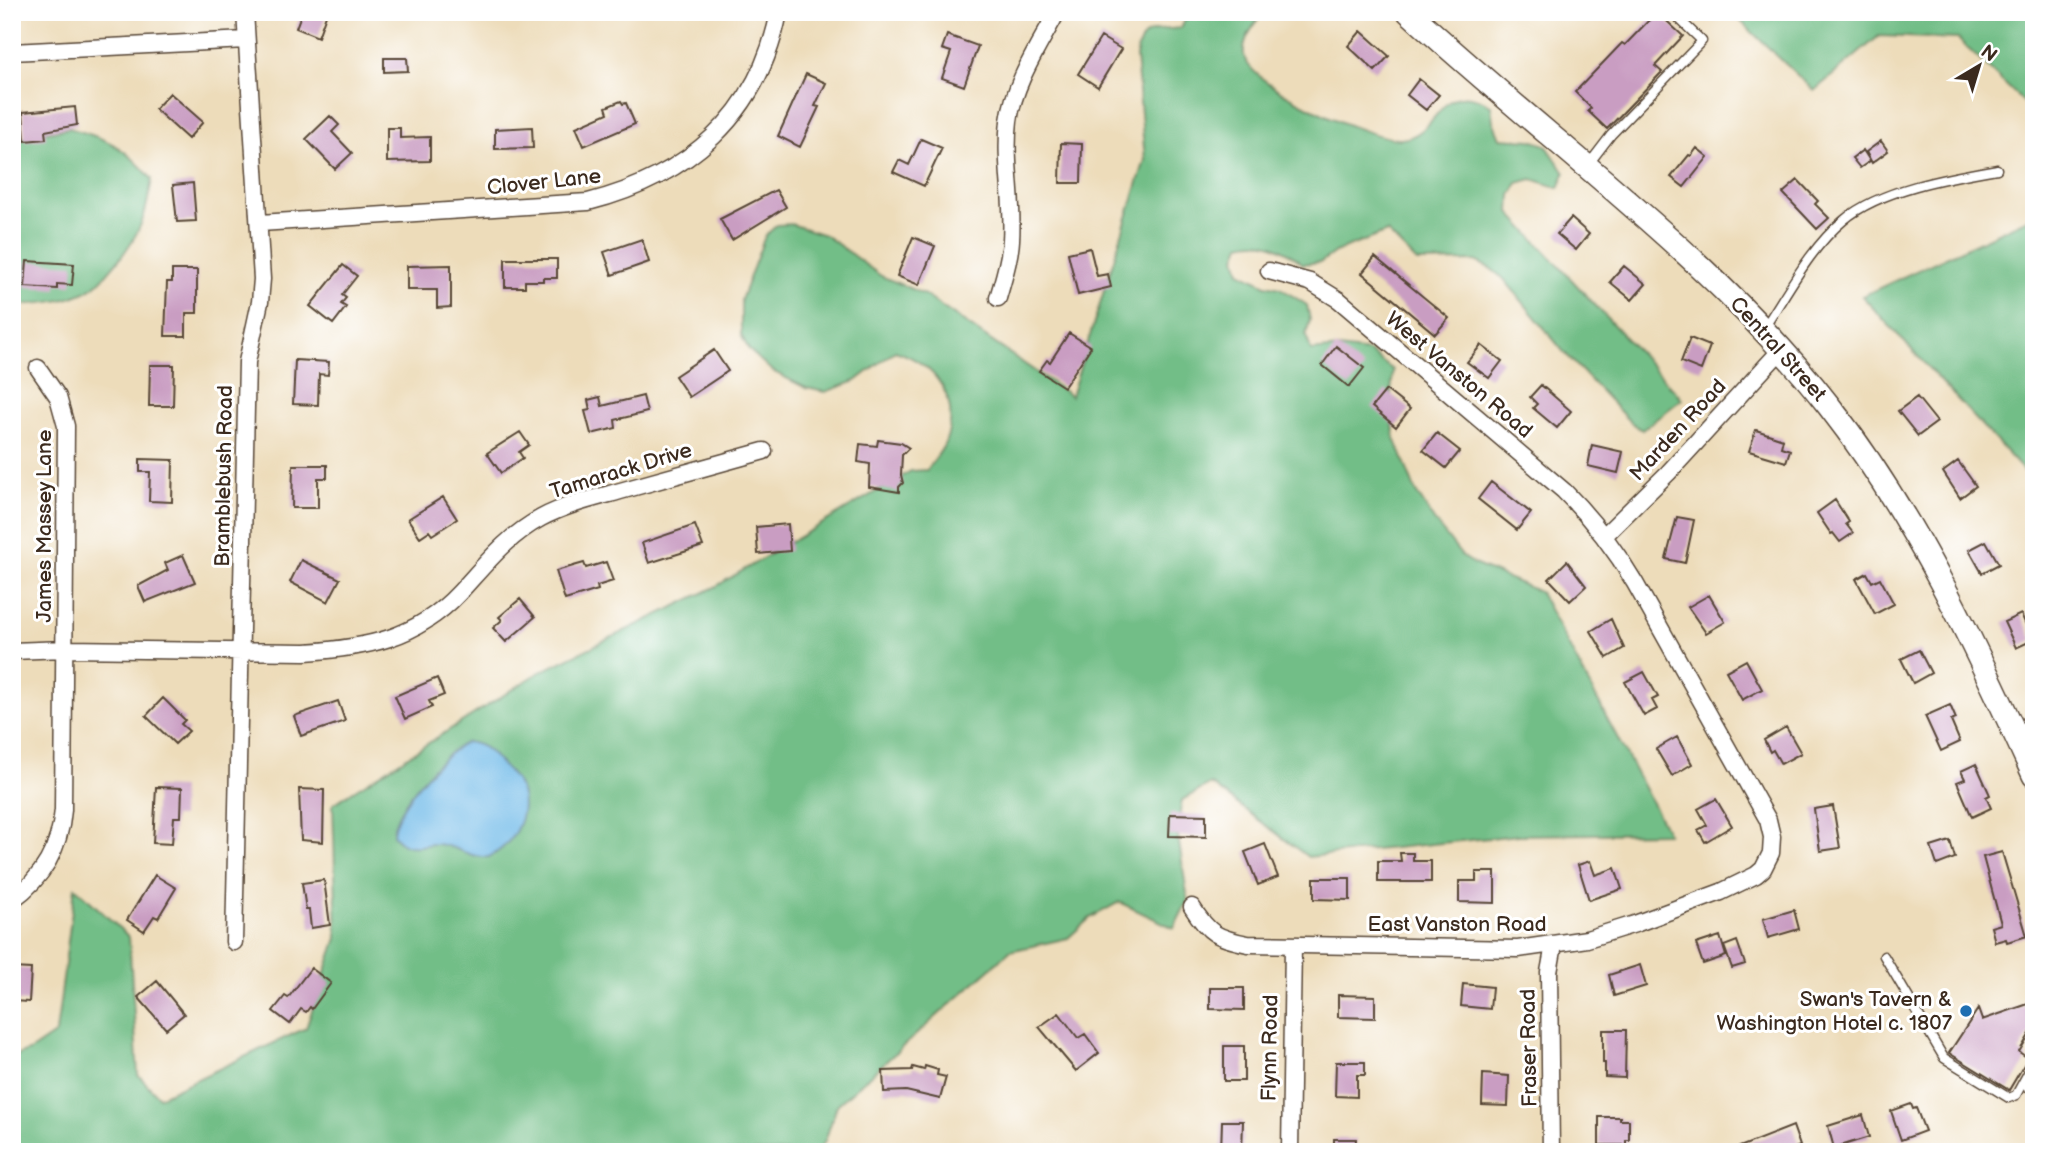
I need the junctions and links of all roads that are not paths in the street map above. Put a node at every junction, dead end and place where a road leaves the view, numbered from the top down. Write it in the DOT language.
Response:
graph roads {
  1 [pos="245,12"];
  2 [pos="779,12"];
  3 [pos="1057,12"];
  4 [pos="1409,12"];
  5 [pos="1672,12"];
  6 [pos="246,40"];
  7 [pos="12,52"];
  8 [pos="1586,167"];
  9 [pos="1997,169"];
  10 [pos="260,223"];
  11 [pos="1269,271"];
  12 [pos="998,298"];
  13 [pos="1763,329"];
  14 [pos="1781,350"];
  15 [pos="38,368"];
  16 [pos="764,451"];
  17 [pos="1604,536"];
  18 [pos="65,649"];
  19 [pos="12,651"];
  20 [pos="242,652"];
  21 [pos="2034,775"];
  22 [pos="12,900"];
  23 [pos="1192,907"];
  24 [pos="234,942"];
  25 [pos="1293,945"];
  26 [pos="1554,945"];
  27 [pos="1884,956"];
  28 [pos="2034,1062"];
  29 [pos="2022,1084"];
  30 [pos="2034,1090"];
  31 [pos="1290,1152"];
  32 [pos="1551,1152"];
  1 -- 6 [label="street, Bramblebush Road"];
  2 -- 10 [label="street, Clover Lane"];
  3 -- 12 [label="street"];
  4 -- 8 [label="main road, Central Street"];
  5 -- 8 [label="lane"];
  6 -- 7 [label="street"];
  6 -- 10 [label="street, Bramblebush Road"];
  8 -- 13 [label="main road, Central Street"];
  9 -- 13 [label="lane"];
  10 -- 20 [label="street, Bramblebush Road"];
  11 -- 17 [label="street, West Vanston Road"];
  13 -- 14 [label="main road, Central Street"];
  14 -- 17 [label="street, Marden Road"];
  14 -- 21 [label="main road, Central Street"];
  15 -- 18 [label="street, James Massey Lane"];
  16 -- 20 [label="street, Tamarack Drive"];
  17 -- 26 [label="street, East Vanston Road"];
  18 -- 19 [label="street, Tamarack Drive"];
  18 -- 20 [label="street, Tamarack Drive"];
  18 -- 22 [label="street, James Massey Lane"];
  20 -- 24 [label="street, Bramblebush Road"];
  23 -- 25 [label="street, East Vanston Road"];
  25 -- 26 [label="street, East Vanston Road"];
  25 -- 31 [label="street, Flynn Road"];
  26 -- 32 [label="street, Fraser Road"];
  27 -- 29 [label="lane"];
  28 -- 29 [label="lane"];
  29 -- 30 [label="lane"];
}
